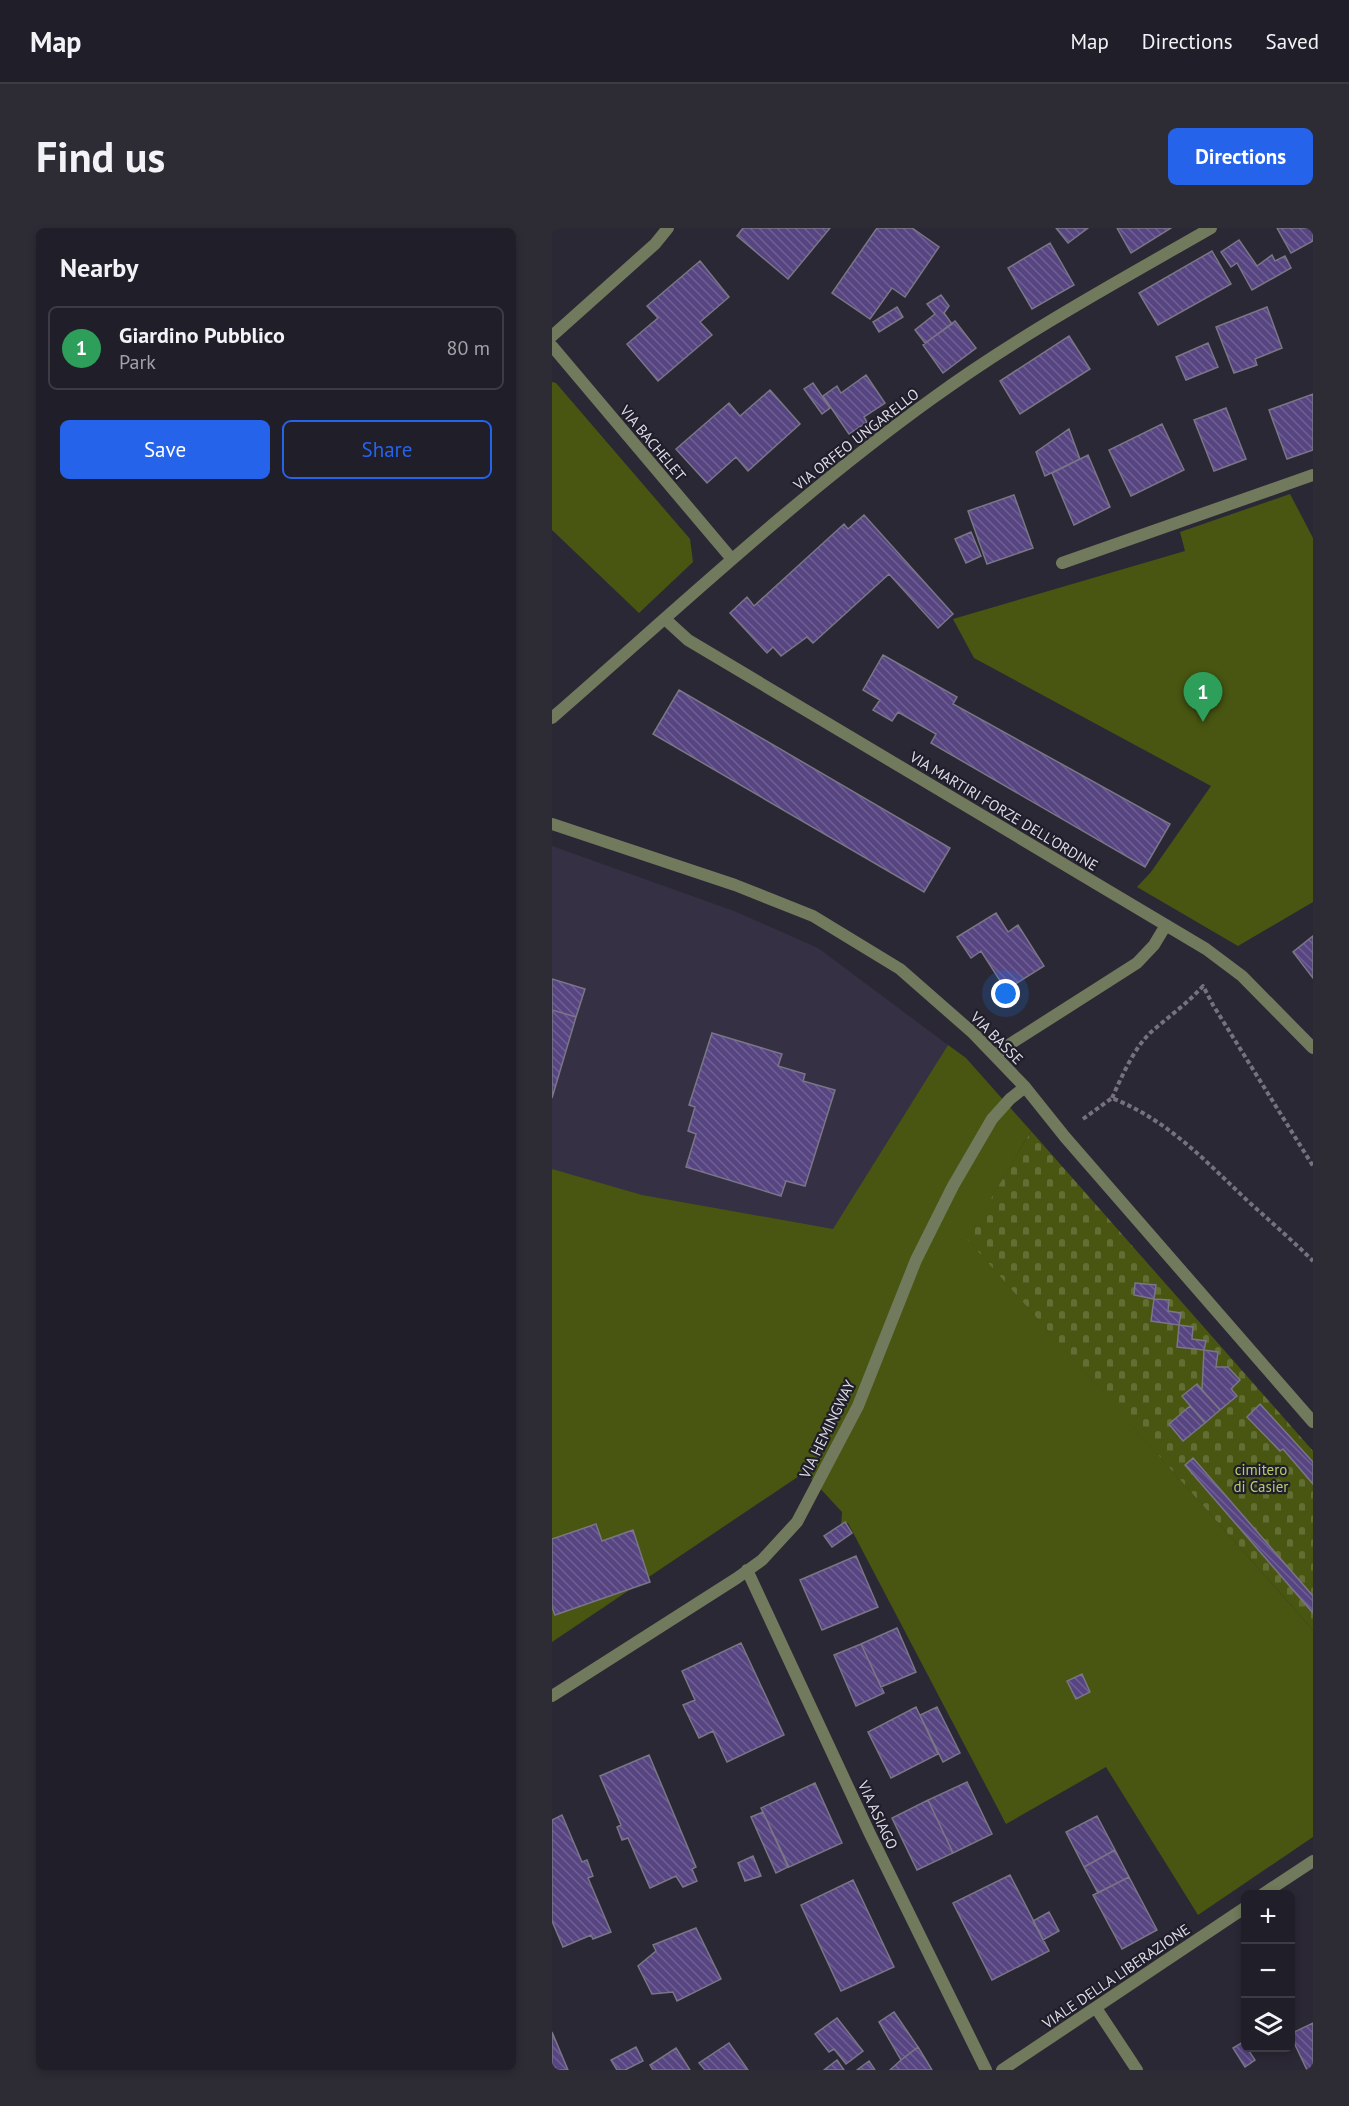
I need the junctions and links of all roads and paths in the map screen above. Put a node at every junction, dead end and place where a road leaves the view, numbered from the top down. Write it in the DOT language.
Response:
graph roads {
  1 [pos="668,228"];
  2 [pos="1211,228"];
  3 [pos="552,336"];
  4 [pos="552,346"];
  5 [pos="1313,475"];
  6 [pos="731,558"];
  7 [pos="1062,563"];
  8 [pos="665,619"];
  9 [pos="552,718"];
  10 [pos="552,824"];
  11 [pos="1166,925"];
  12 [pos="1313,1048"];
  13 [pos="995,1056"];
  14 [pos="1025,1087"];
  15 [pos="1112,1098"];
  16 [pos="1083,1119"];
  17 [pos="1313,1166"];
  18 [pos="1313,1261"];
  19 [pos="1313,1422"];
  20 [pos="747,1570"];
  21 [pos="552,1696"];
  22 [pos="1313,1861"];
  23 [pos="1269,1890"];
  24 [pos="1241,1909"];
  25 [pos="1096,2008"];
  26 [pos="986,2070"];
  27 [pos="1002,2070"];
  28 [pos="1137,2070"];
  1 -- 3 [label="street"];
  2 -- 6 [label="street, VIA ORFEO UNGARELLO"];
  4 -- 6 [label="street, VIA BACHELET"];
  5 -- 7 [label="street"];
  6 -- 8 [label="street, VIA ORFEO UNGARELLO"];
  8 -- 9 [label="street, VIA ORFEO UNGARELLO"];
  8 -- 11 [label="street, VIA MARTIRI FORZE DELL'ORDINE"];
  10 -- 13 [label="street, VIA BASSE"];
  11 -- 12 [label="street, VIA MARTIRI FORZE DELL'ORDINE"];
  11 -- 13 [label="street"];
  13 -- 14 [label="street, VIA BASSE"];
  14 -- 19 [label="street, VIA BASSE"];
  14 -- 20 [label="street, VIA HEMINGWAY"];
  15 -- 16 [label="path"];
  15 -- 17 [label="path"];
  15 -- 18 [label="path"];
  20 -- 21 [label="street, VIA HEMINGWAY"];
  20 -- 26 [label="street, VIA ASIAGO"];
  22 -- 23 [label="street"];
  24 -- 25 [label="street, VIALE DELLA LIBERAZIONE"];
  25 -- 27 [label="street, VIALE DELLA LIBERAZIONE"];
  25 -- 28 [label="street"];
}
